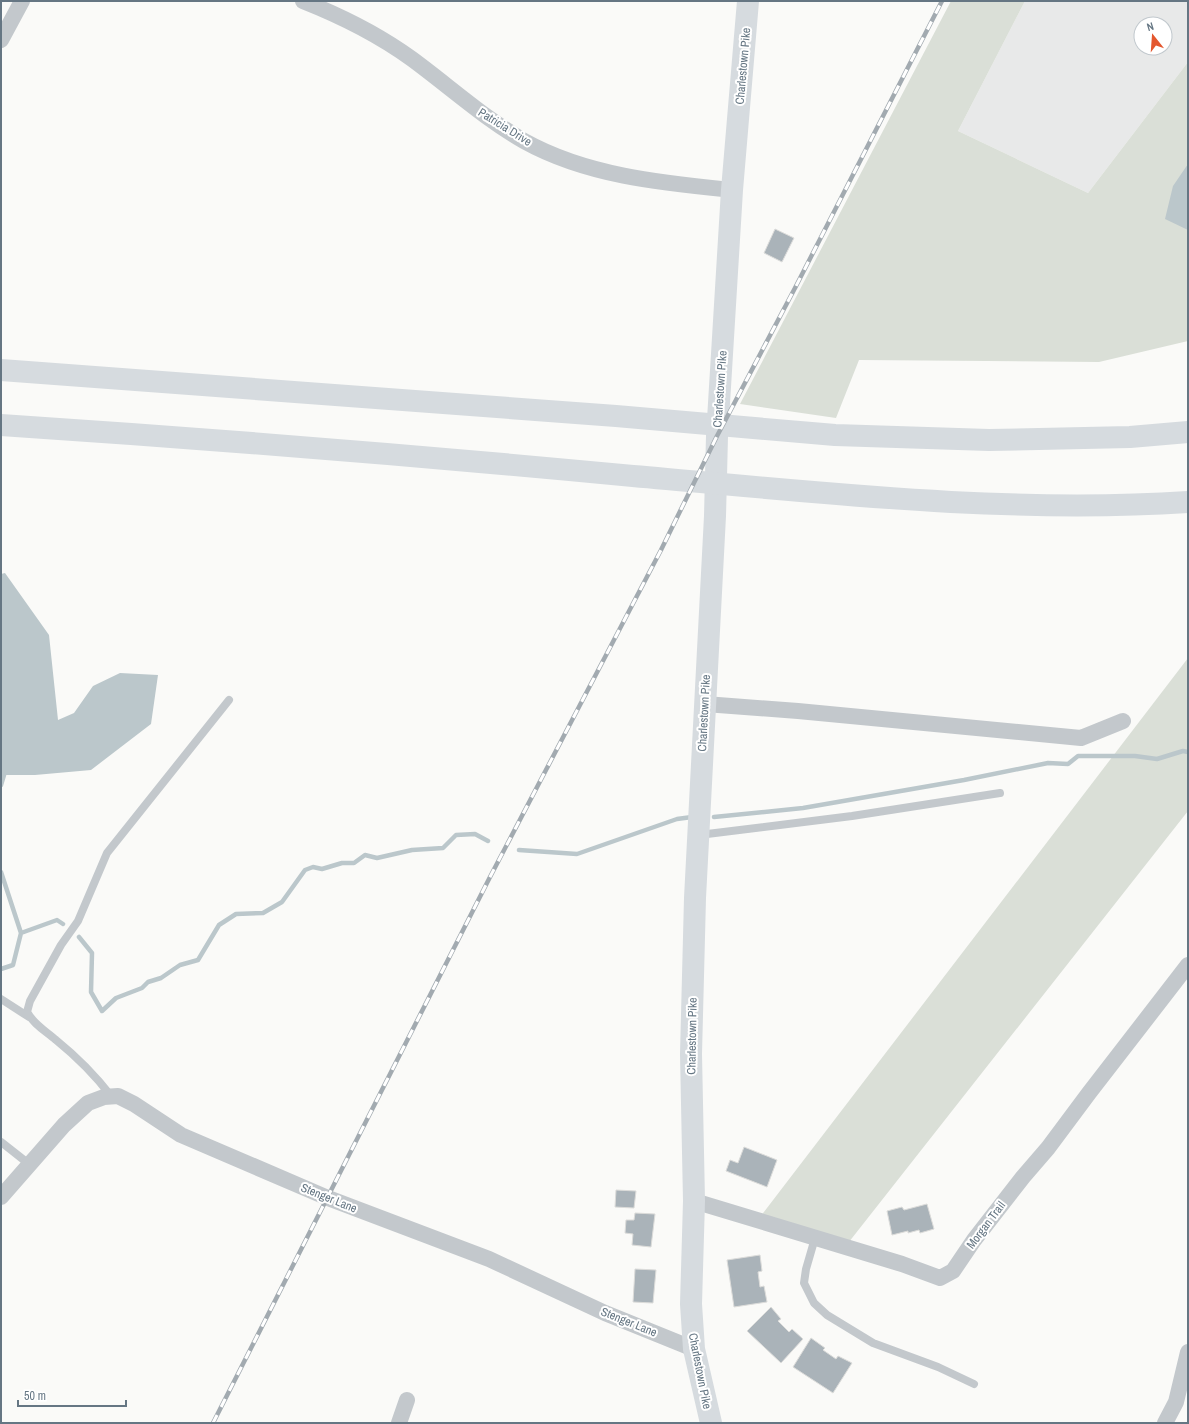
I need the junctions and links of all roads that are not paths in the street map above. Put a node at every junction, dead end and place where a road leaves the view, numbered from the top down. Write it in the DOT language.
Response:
graph roads {
  1 [pos="22,1"];
  2 [pos="303,1"];
  3 [pos="746,2"];
  4 [pos="1,40"];
  5 [pos="732,190"];
  6 [pos="1,370"];
  7 [pos="1,425"];
  8 [pos="1188,432"];
  9 [pos="1188,502"];
  10 [pos="229,700"];
  11 [pos="705,704"];
  12 [pos="1123,721"];
  13 [pos="1000,793"];
  14 [pos="698,836"];
  15 [pos="1188,965"];
  16 [pos="1,999"];
  17 [pos="29,1017"];
  18 [pos="111,1096"];
  19 [pos="1,1142"];
  20 [pos="29,1164"];
  21 [pos="1,1197"];
  22 [pos="694,1200"];
  23 [pos="815,1238"];
  24 [pos="694,1349"];
  25 [pos="1188,1352"];
  26 [pos="974,1384"];
  27 [pos="407,1400"];
  28 [pos="399,1423"];
  29 [pos="711,1423"];
  30 [pos="1166,1423"];
  1 -- 4 [label="street"];
  2 -- 5 [label="street, Patricia Drive"];
  3 -- 5 [label="main road, Charlestown Pike"];
  5 -- 11 [label="main road, Charlestown Pike"];
  6 -- 8 [label="main road"];
  7 -- 9 [label="main road"];
  10 -- 17 [label="lane"];
  11 -- 12 [label="street"];
  11 -- 14 [label="main road, Charlestown Pike"];
  13 -- 14 [label="lane"];
  14 -- 22 [label="main road, Charlestown Pike"];
  15 -- 23 [label="street, Morgan Trail"];
  16 -- 17 [label="lane"];
  17 -- 18 [label="lane"];
  18 -- 20 [label="street"];
  18 -- 24 [label="street, Stenger Lane"];
  19 -- 20 [label="lane"];
  20 -- 21 [label="street"];
  22 -- 23 [label="street, Morgan Trail"];
  22 -- 24 [label="main road, Charlestown Pike"];
  23 -- 26 [label="lane"];
  24 -- 29 [label="main road, Charlestown Pike"];
  25 -- 30 [label="street"];
  27 -- 28 [label="street"];
}
